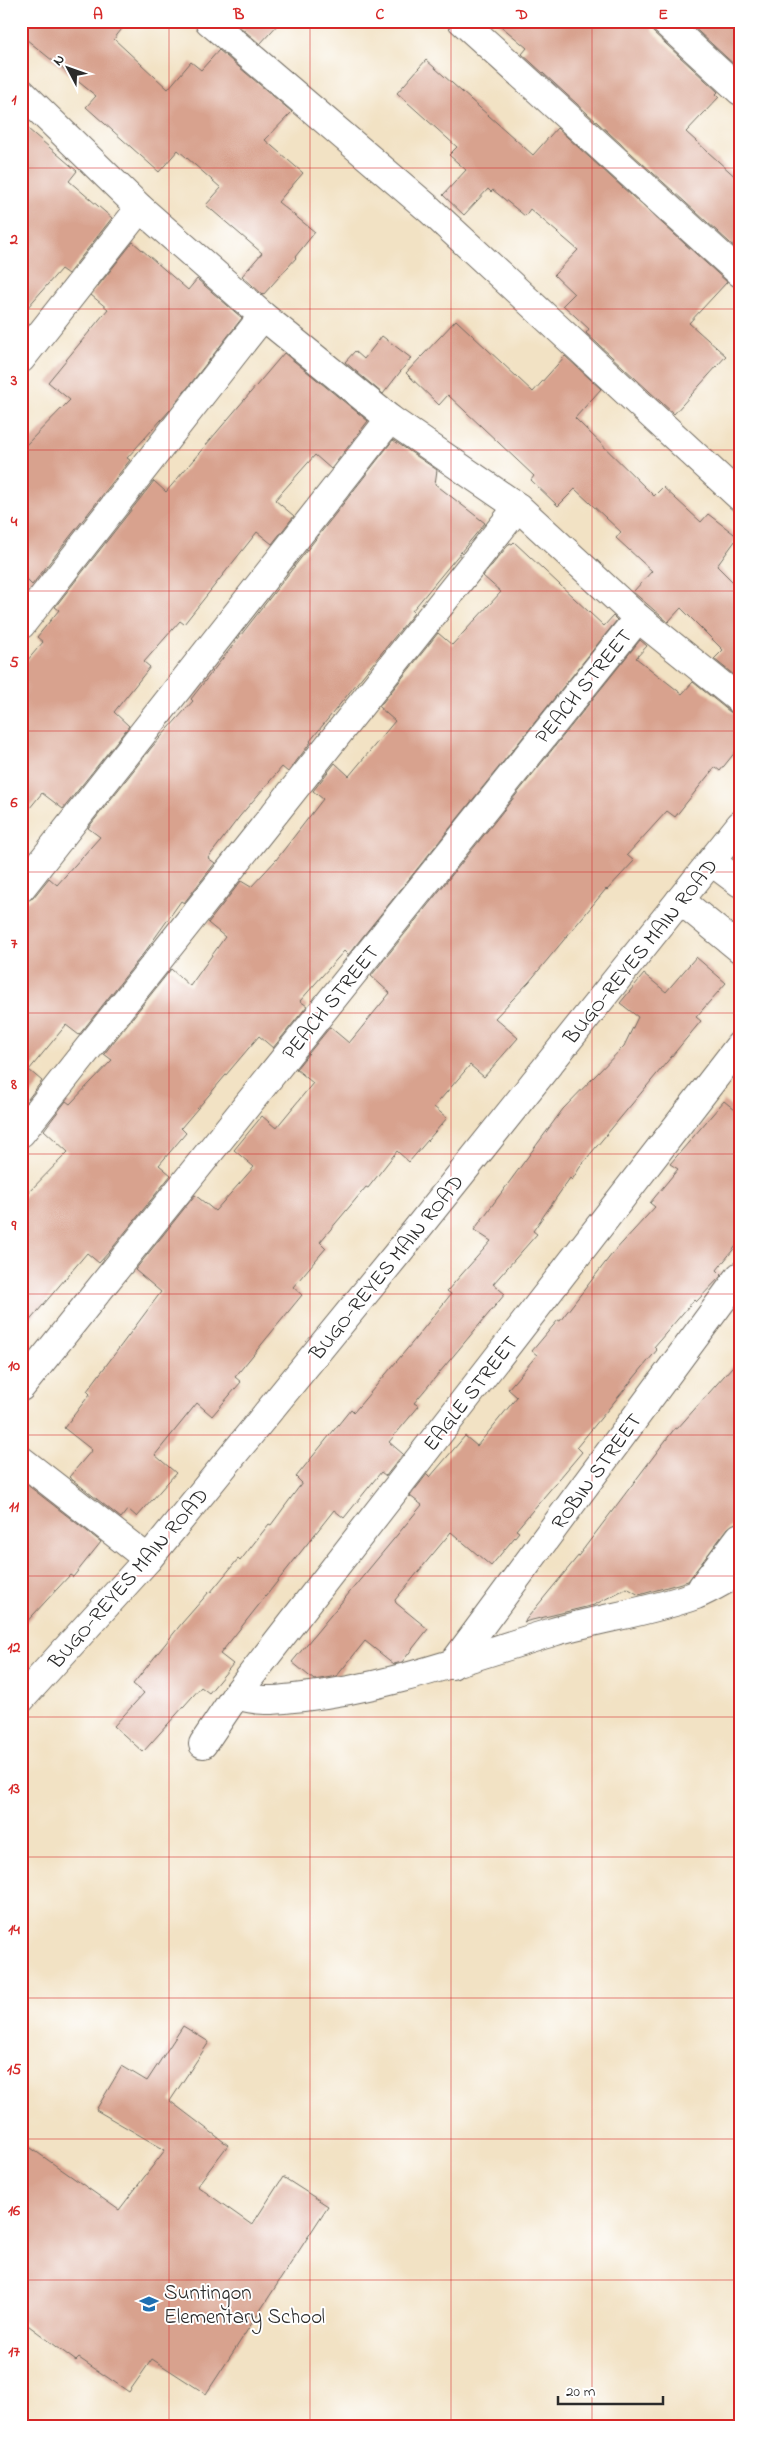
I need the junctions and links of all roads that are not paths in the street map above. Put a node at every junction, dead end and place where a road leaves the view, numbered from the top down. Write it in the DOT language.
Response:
graph roads {
  1 [pos="209,21"];
  2 [pos="462,21"];
  3 [pos="664,21"];
  4 [pos="740,91"];
  5 [pos="24,104"];
  6 [pos="140,208"];
  7 [pos="740,273"];
  8 [pos="263,316"];
  9 [pos="21,359"];
  10 [pos="390,420"];
  11 [pos="740,498"];
  12 [pos="518,507"];
  13 [pos="638,618"];
  14 [pos="21,625"];
  15 [pos="740,700"];
  16 [pos="740,825"];
  17 [pos="712,862"];
  18 [pos="740,883"];
  19 [pos="21,888"];
  20 [pos="680,900"];
  21 [pos="740,949"];
  22 [pos="740,1045"];
  23 [pos="21,1133"];
  24 [pos="740,1276"];
  25 [pos="21,1386"];
  26 [pos="21,1460"];
  27 [pos="740,1537"];
  28 [pos="148,1559"];
  29 [pos="740,1572"];
  30 [pos="697,1594"];
  31 [pos="452,1665"];
  32 [pos="236,1696"];
  33 [pos="21,1699"];
  34 [pos="203,1744"];
  1 -- 11 [label="street"];
  2 -- 7 [label="street"];
  3 -- 4 [label="street"];
  5 -- 6 [label="street"];
  6 -- 8 [label="street"];
  6 -- 9 [label="street"];
  8 -- 10 [label="street"];
  8 -- 14 [label="street"];
  10 -- 12 [label="street"];
  10 -- 19 [label="street"];
  12 -- 13 [label="street"];
  12 -- 23 [label="street"];
  13 -- 15 [label="street"];
  13 -- 25 [label="street, PEACH STREET"];
  16 -- 17 [label="street, BUGO-REYES MAIN ROAD"];
  17 -- 18 [label="street"];
  17 -- 20 [label="street, BUGO-REYES MAIN ROAD"];
  20 -- 21 [label="street"];
  20 -- 28 [label="street, BUGO-REYES MAIN ROAD"];
  22 -- 32 [label="street, EAGLE STREET"];
  24 -- 31 [label="street, ROBIN STREET"];
  26 -- 28 [label="street"];
  27 -- 30 [label="street"];
  28 -- 33 [label="street, BUGO-REYES MAIN ROAD"];
  29 -- 30 [label="street"];
  30 -- 31 [label="street"];
  31 -- 32 [label="street"];
  32 -- 34 [label="street, EAGLE STREET"];
}
